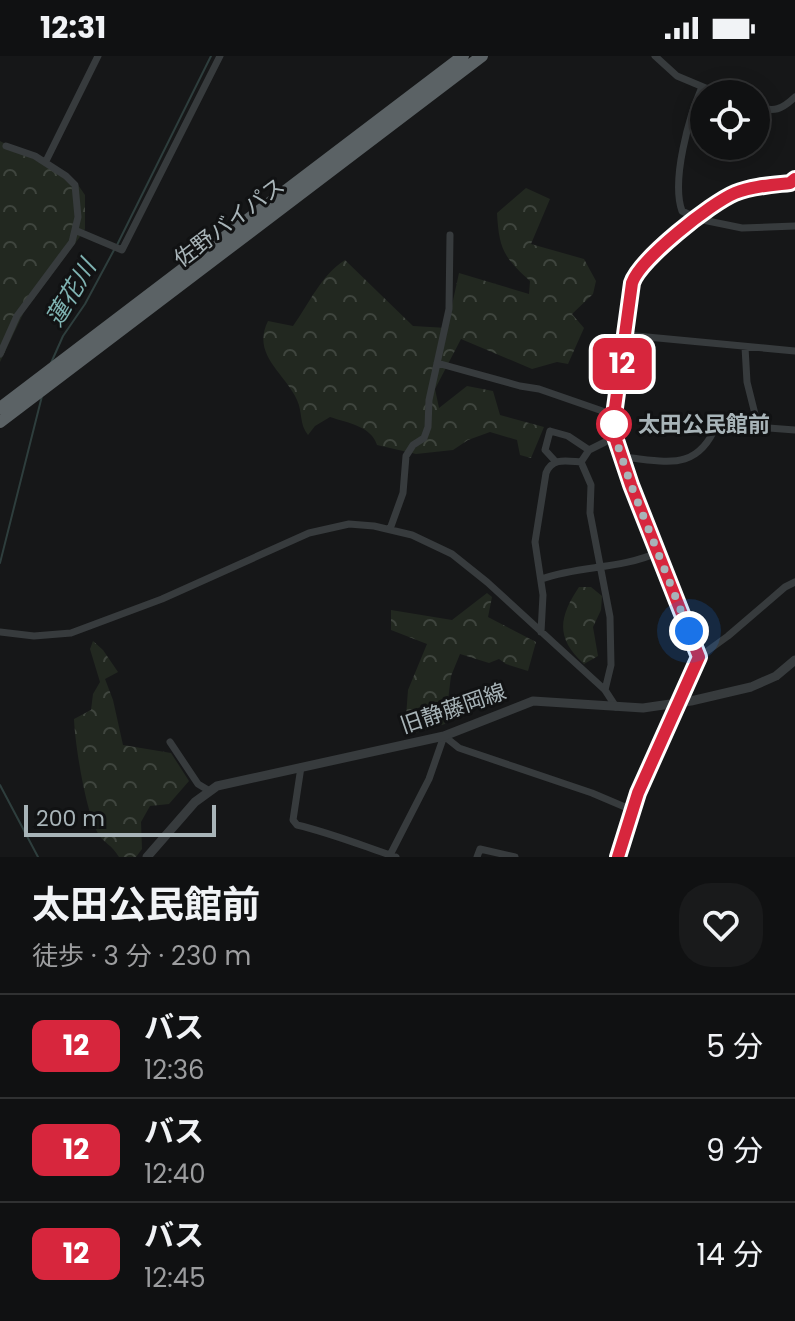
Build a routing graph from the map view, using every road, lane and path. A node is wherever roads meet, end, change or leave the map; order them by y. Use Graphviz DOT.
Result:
graph roads {
  1 [pos="98,56"];
  2 [pos="220,56"];
  3 [pos="463,56"];
  4 [pos="482,56"];
  5 [pos="655,56"];
  6 [pos="690,82"];
  7 [pos="795,97"];
  8 [pos="770,111"];
  9 [pos="690,122"];
  10 [pos="6,146"];
  11 [pos="46,161"];
  12 [pos="793,183"];
  13 [pos="698,219"];
  14 [pos="795,226"];
  15 [pos="77,231"];
  16 [pos="450,235"];
  17 [pos="626,335"];
  18 [pos="745,347"];
  19 [pos="795,351"];
  20 [pos="0,354"];
  21 [pos="437,363"];
  22 [pos="0,408"];
  23 [pos="614,415"];
  24 [pos="0,422"];
  25 [pos="758,426"];
  26 [pos="795,430"];
  27 [pos="615,437"];
  28 [pos="589,450"];
  29 [pos="622,457"];
  30 [pos="556,462"];
  31 [pos="581,462"];
  32 [pos="390,529"];
  33 [pos="659,552"];
  34 [pos="602,569"];
  35 [pos="542,579"];
  36 [pos="795,582"];
  37 [pos="0,632"];
  38 [pos="541,632"];
  39 [pos="699,657"];
  40 [pos="795,660"];
  41 [pos="605,690"];
  42 [pos="678,704"];
  43 [pos="616,707"];
  44 [pos="444,736"];
  45 [pos="170,742"];
  46 [pos="301,767"];
  47 [pos="208,790"];
  48 [pos="632,810"];
  49 [pos="392,856"];
  50 [pos="147,857"];
  51 [pos="477,857"];
  52 [pos="515,857"];
  53 [pos="618,857"];
  1 -- 11 [label="street"];
  2 -- 15 [label="street"];
  3 -- 22 [label="highway, 佐野バイパス"];
  4 -- 24 [label="highway, 佐野バイパス"];
  5 -- 6 [label="street"];
  7 -- 8 [label="street"];
  9 -- 13 [label="street"];
  10 -- 11 [label="street"];
  11 -- 15 [label="street"];
  12 -- 13 [label="street"];
  13 -- 14 [label="street"];
  13 -- 17 [label="street"];
  15 -- 20 [label="street"];
  16 -- 21 [label="street"];
  17 -- 18 [label="street"];
  17 -- 23 [label="street"];
  18 -- 19 [label="street"];
  18 -- 25 [label="street"];
  21 -- 23 [label="street"];
  21 -- 32 [label="street"];
  23 -- 27 [label="street"];
  25 -- 26 [label="street"];
  25 -- 29 [label="street"];
  27 -- 28 [label="street"];
  27 -- 29 [label="street"];
  28 -- 30 [label="street"];
  28 -- 31 [label="street"];
  29 -- 33 [label="street"];
  30 -- 31 [label="street"];
  30 -- 35 [label="street"];
  31 -- 34 [label="street"];
  32 -- 37 [label="street"];
  32 -- 38 [label="street"];
  33 -- 34 [label="street"];
  33 -- 39 [label="street"];
  34 -- 35 [label="street"];
  34 -- 41 [label="street"];
  35 -- 38 [label="street"];
  36 -- 39 [label="street"];
  38 -- 41 [label="street"];
  39 -- 42 [label="street"];
  40 -- 42 [label="street, 旧静藤岡線"];
  41 -- 43 [label="street"];
  42 -- 43 [label="street, 旧静藤岡線"];
  42 -- 48 [label="street"];
  43 -- 44 [label="street, 旧静藤岡線"];
  44 -- 46 [label="street, 旧静藤岡線"];
  44 -- 48 [label="street"];
  44 -- 49 [label="street"];
  45 -- 47 [label="street"];
  46 -- 47 [label="street, 旧静藤岡線"];
  46 -- 49 [label="street"];
  47 -- 50 [label="street"];
  48 -- 53 [label="street"];
  51 -- 52 [label="street"];
}
